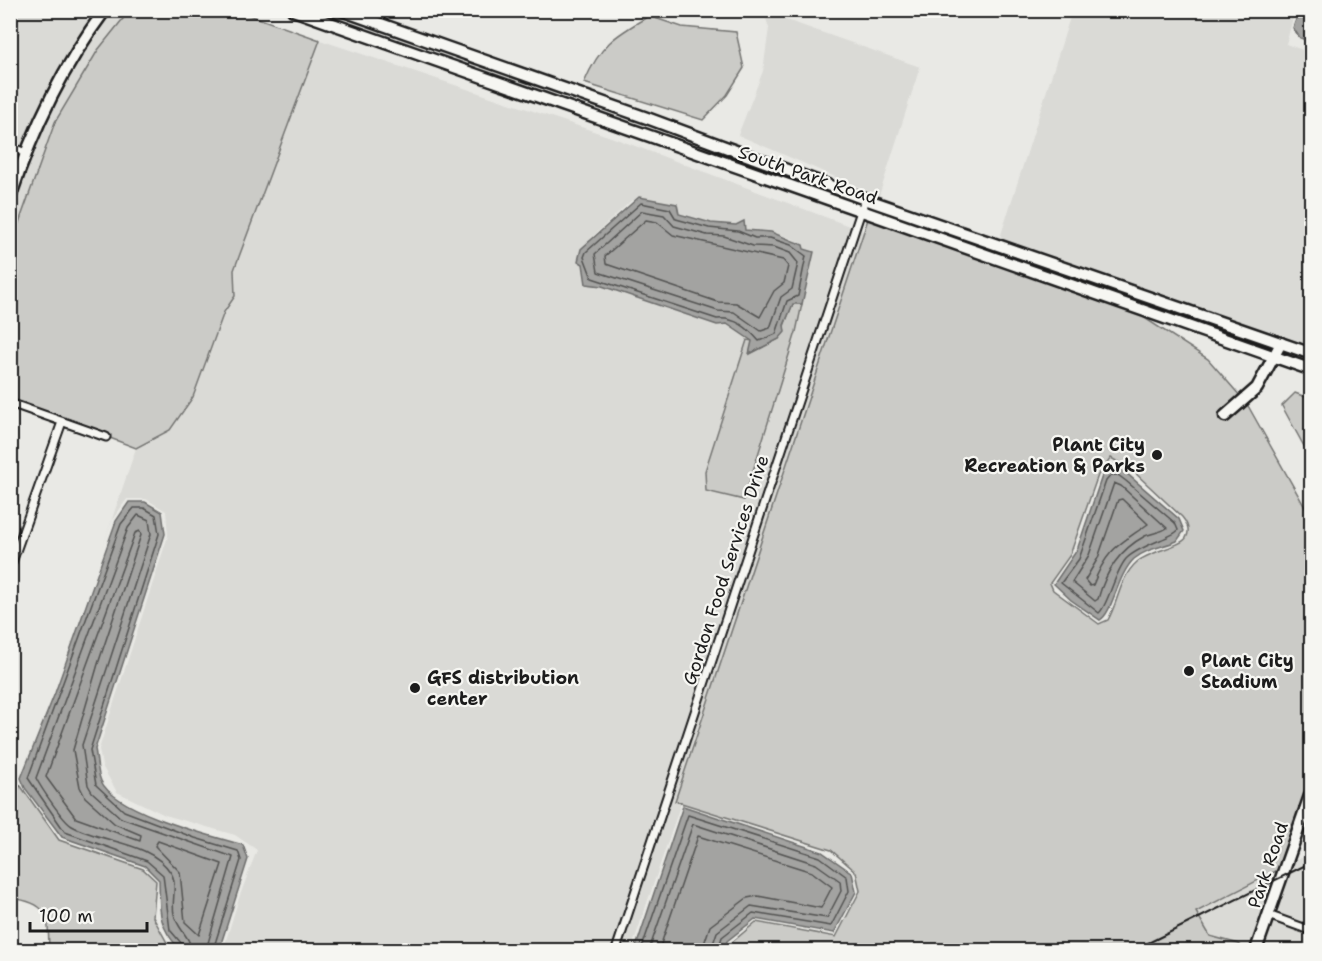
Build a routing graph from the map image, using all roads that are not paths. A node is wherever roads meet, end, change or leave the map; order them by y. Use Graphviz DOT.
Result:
graph roads {
  1 [pos="103,10"];
  2 [pos="110,10"];
  3 [pos="293,10"];
  4 [pos="342,10"];
  5 [pos="94,26"];
  6 [pos="10,147"];
  7 [pos="26,153"];
  8 [pos="808,193"];
  9 [pos="10,198"];
  10 [pos="865,199"];
  11 [pos="860,212"];
  12 [pos="990,242"];
  13 [pos="981,254"];
  14 [pos="1154,300"];
  15 [pos="1278,349"];
  16 [pos="1311,354"];
  17 [pos="1311,370"];
  18 [pos="10,404"];
  19 [pos="1226,416"];
  20 [pos="62,422"];
  21 [pos="106,437"];
  22 [pos="10,568"];
  23 [pos="1311,790"];
  24 [pos="1268,915"];
  25 [pos="1311,931"];
  26 [pos="616,951"];
  27 [pos="1256,951"];
  1 -- 5 [label="main road"];
  2 -- 5 [label="main road"];
  3 -- 8 [label="main road, South Park Road"];
  4 -- 10 [label="main road, South Park Road"];
  5 -- 7 [label="main road"];
  6 -- 7 [label="street"];
  7 -- 9 [label="main road"];
  8 -- 10 [label="main road"];
  8 -- 11 [label="main road, South Park Road"];
  10 -- 11 [label="street, Gordon Food Services Drive"];
  10 -- 12 [label="main road, South Park Road"];
  11 -- 12 [label="main road"];
  11 -- 13 [label="main road, South Park Road"];
  11 -- 26 [label="street, Gordon Food Services Drive"];
  12 -- 14 [label="main road, South Park Road"];
  13 -- 14 [label="main road"];
  13 -- 15 [label="main road, South Park Road"];
  14 -- 15 [label="main road, South Park Road"];
  15 -- 16 [label="main road, South Park Road"];
  15 -- 17 [label="main road, South Park Road"];
  15 -- 19 [label="main road"];
  18 -- 20 [label="street"];
  20 -- 21 [label="street"];
  20 -- 22 [label="street"];
  23 -- 24 [label="main road, Park Road"];
  24 -- 25 [label="street"];
  24 -- 27 [label="main road, Park Road"];
}
